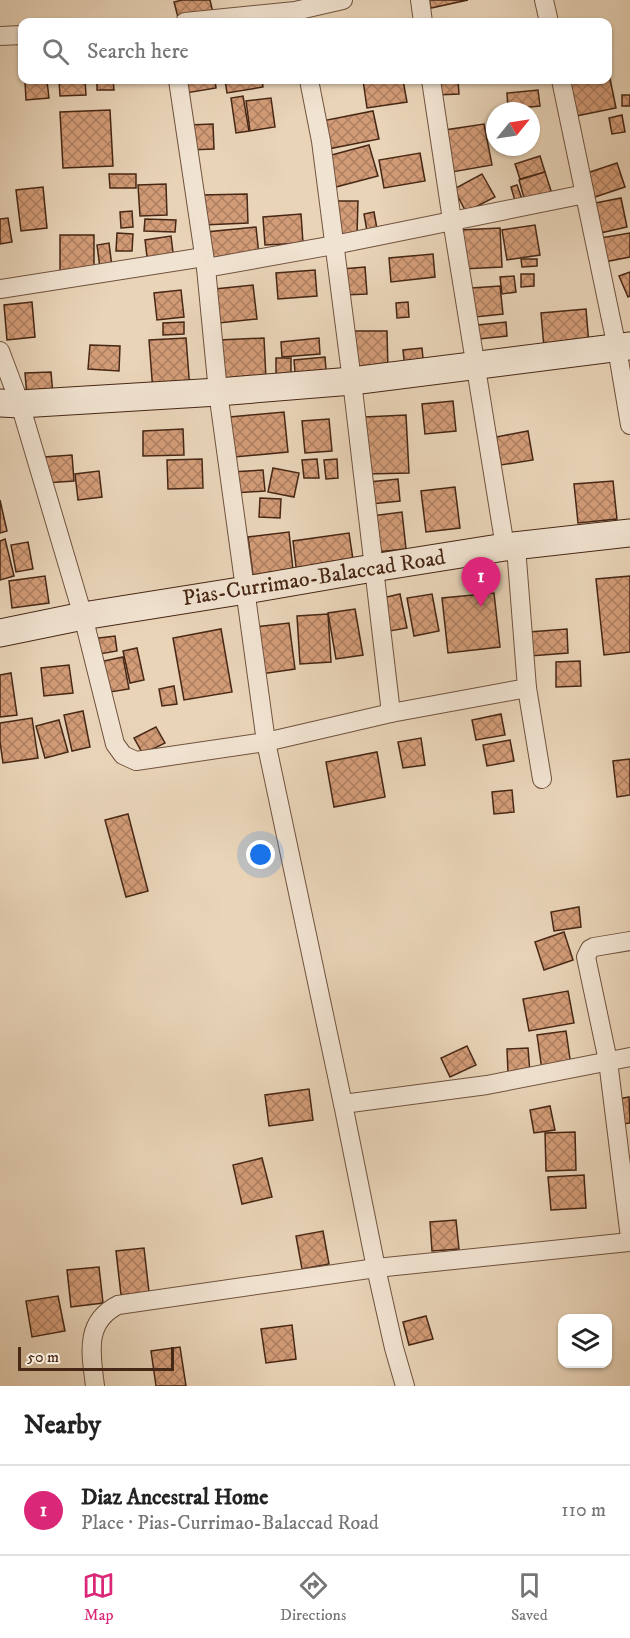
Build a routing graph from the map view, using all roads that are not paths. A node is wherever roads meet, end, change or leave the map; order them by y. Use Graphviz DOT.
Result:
graph roads {
  1 [pos="343,0"];
  2 [pos="420,0"];
  3 [pos="544,0"];
  4 [pos="296,17"];
  5 [pos="274,18"];
  6 [pos="422,18"];
  7 [pos="548,18"];
  8 [pos="18,35"];
  9 [pos="0,36"];
  10 [pos="179,84"];
  11 [pos="310,84"];
  12 [pos="432,84"];
  13 [pos="562,84"];
  14 [pos="585,194"];
  15 [pos="452,220"];
  16 [pos="334,245"];
  17 [pos="205,262"];
  18 [pos="0,289"];
  19 [pos="623,347"];
  20 [pos="0,351"];
  21 [pos="476,366"];
  22 [pos="352,381"];
  23 [pos="218,392"];
  24 [pos="10,403"];
  25 [pos="630,424"];
  26 [pos="630,533"];
  27 [pos="510,547"];
  28 [pos="373,568"];
  29 [pos="246,590"];
  30 [pos="83,616"];
  31 [pos="0,633"];
  32 [pos="527,688"];
  33 [pos="391,713"];
  34 [pos="266,742"];
  35 [pos="542,779"];
  36 [pos="630,941"];
  37 [pos="630,1057"];
  38 [pos="608,1060"];
  39 [pos="343,1104"];
  40 [pos="630,1240"];
  41 [pos="376,1268"];
  42 [pos="95,1386"];
  43 [pos="405,1386"];
  1 -- 4 [label="street"];
  2 -- 6 [label="street"];
  3 -- 7 [label="street"];
  4 -- 5 [label="street"];
  8 -- 9 [label="street"];
  10 -- 17 [label="street"];
  11 -- 16 [label="street"];
  12 -- 15 [label="street"];
  13 -- 14 [label="street"];
  14 -- 15 [label="street"];
  14 -- 19 [label="street"];
  15 -- 16 [label="street"];
  15 -- 21 [label="street"];
  16 -- 17 [label="street"];
  16 -- 22 [label="street"];
  17 -- 18 [label="street"];
  17 -- 23 [label="street"];
  19 -- 21 [label="main road"];
  19 -- 25 [label="street"];
  20 -- 24 [label="street"];
  21 -- 22 [label="main road"];
  21 -- 27 [label="street"];
  22 -- 23 [label="main road"];
  22 -- 28 [label="street"];
  23 -- 24 [label="main road"];
  23 -- 29 [label="street"];
  24 -- 30 [label="street"];
  26 -- 27 [label="main road, Pias-Currimao-Balaccad Road"];
  27 -- 28 [label="main road, Pias-Currimao-Balaccad Road"];
  27 -- 32 [label="street"];
  28 -- 29 [label="main road, Pias-Currimao-Balaccad Road"];
  28 -- 33 [label="street"];
  29 -- 30 [label="main road, Pias-Currimao-Balaccad Road"];
  29 -- 34 [label="street"];
  30 -- 31 [label="main road, Pias-Currimao-Balaccad Road"];
  30 -- 34 [label="street"];
  32 -- 33 [label="street"];
  32 -- 35 [label="street"];
  33 -- 34 [label="street"];
  34 -- 39 [label="street"];
  36 -- 38 [label="street"];
  37 -- 38 [label="street"];
  38 -- 39 [label="street"];
  38 -- 40 [label="street"];
  39 -- 41 [label="street"];
  40 -- 41 [label="street"];
  41 -- 42 [label="street"];
  41 -- 43 [label="street"];
}
